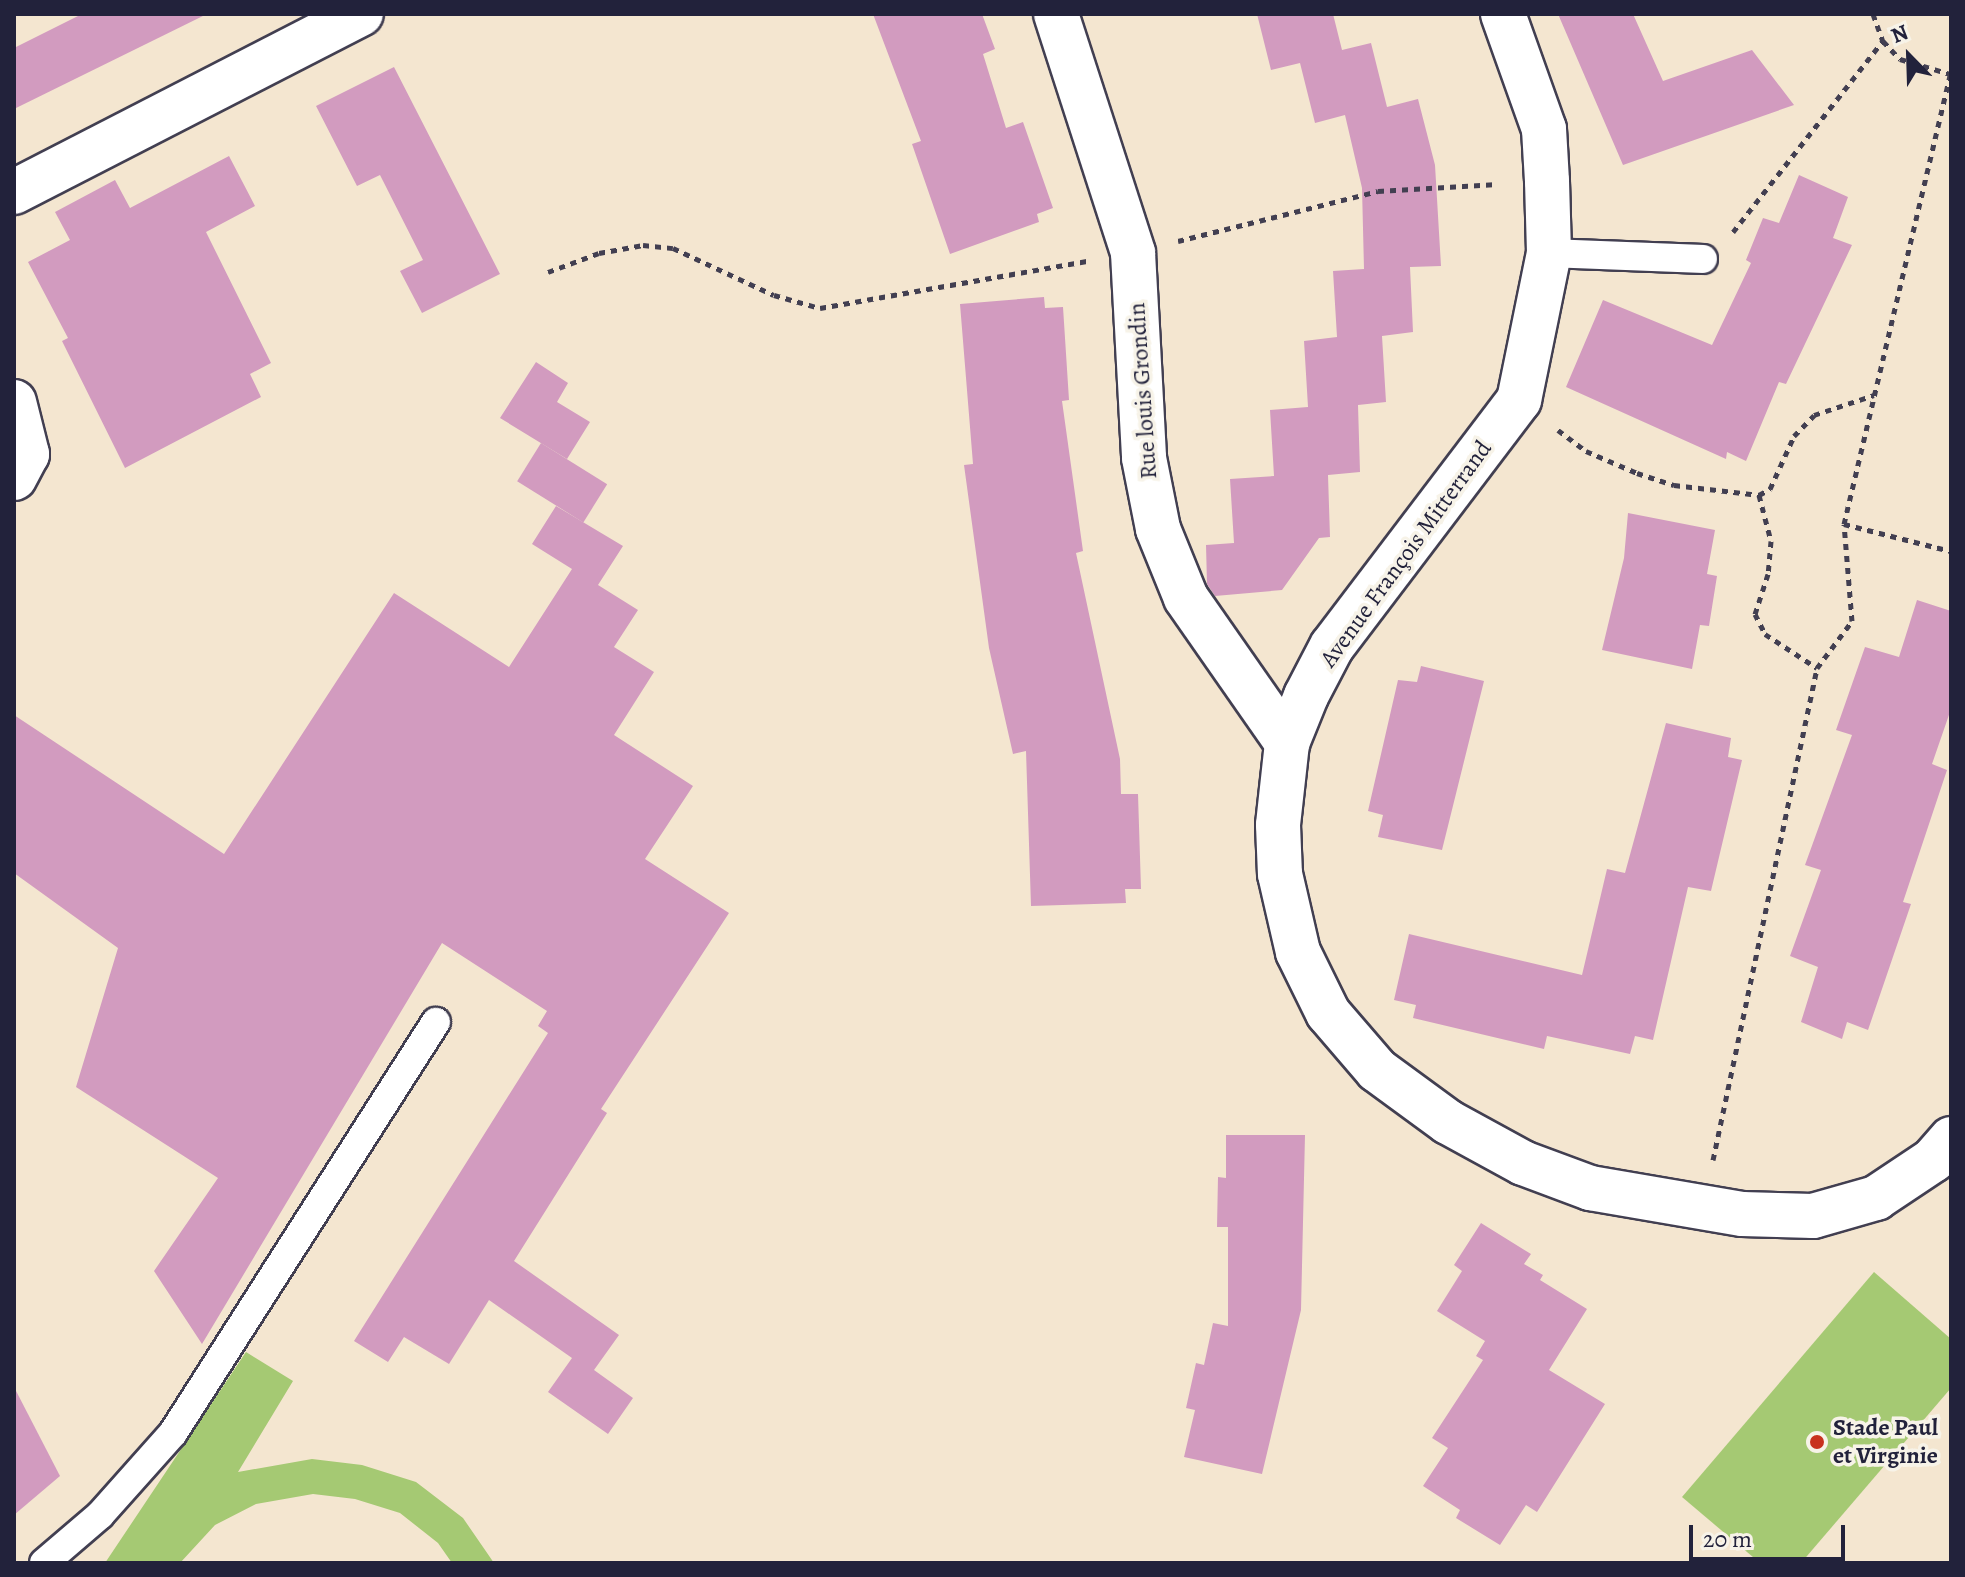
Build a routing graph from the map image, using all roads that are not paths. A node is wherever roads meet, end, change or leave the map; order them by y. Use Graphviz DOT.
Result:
graph roads {
  1 [pos="361,14"];
  2 [pos="1056,14"];
  3 [pos="1503,14"];
  4 [pos="14,192"];
  5 [pos="1549,253"];
  6 [pos="1703,259"];
  7 [pos="14,402"];
  8 [pos="14,478"];
  9 [pos="1287,743"];
  10 [pos="436,1022"];
  11 [pos="1951,1139"];
  12 [pos="44,1563"];
  1 -- 4 [label="street"];
  2 -- 9 [label="street, Rue louis Grondin"];
  3 -- 5 [label="street, Avenue François Mitterrand"];
  5 -- 6 [label="lane"];
  5 -- 9 [label="street, Avenue François Mitterrand"];
  7 -- 8 [label="street"];
  9 -- 11 [label="street, Avenue François Mitterrand"];
  10 -- 12 [label="lane"];
}
